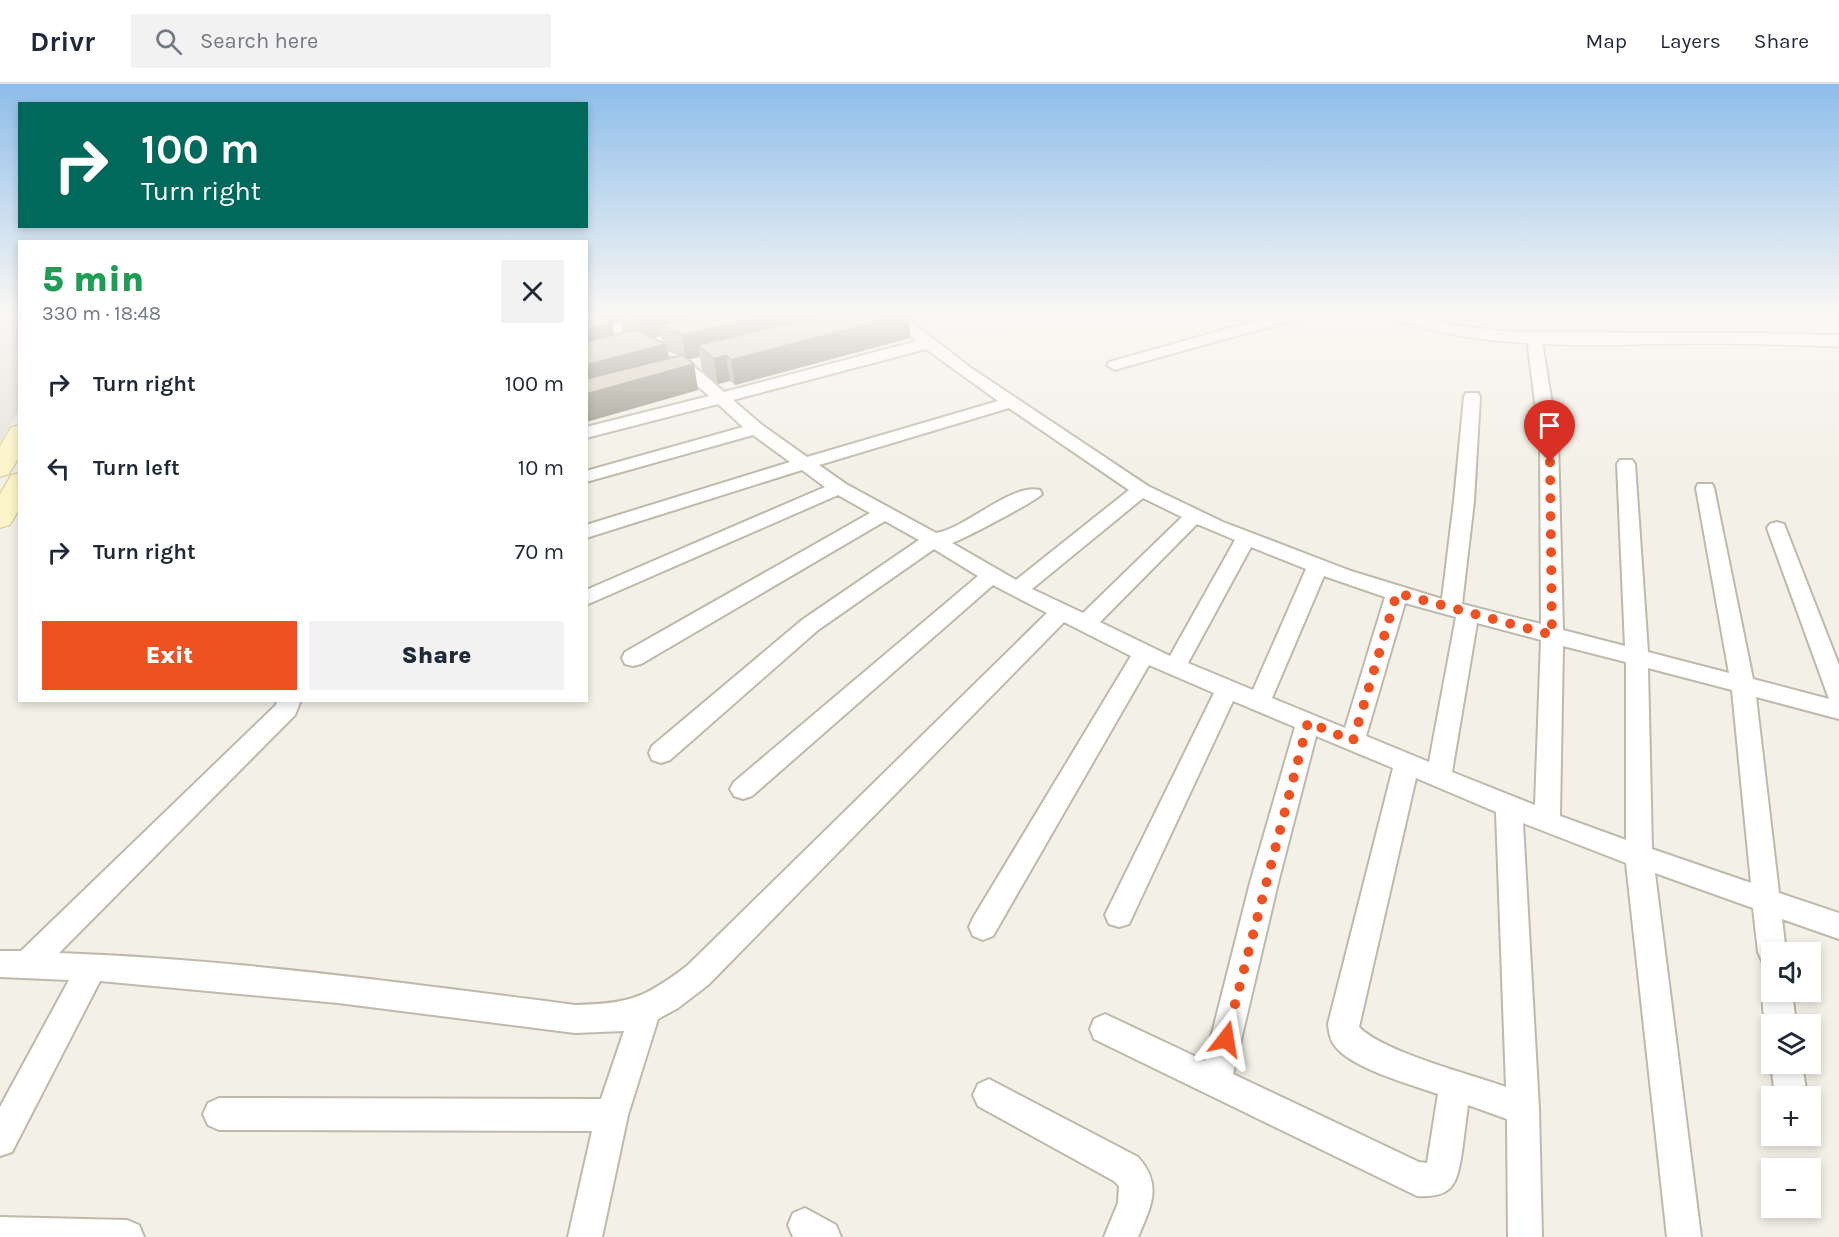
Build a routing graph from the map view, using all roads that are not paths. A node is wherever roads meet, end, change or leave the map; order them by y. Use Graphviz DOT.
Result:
graph roads {
  1 [pos="680,367"];
  2 [pos="837,367"];
  3 [pos="962,367"];
  4 [pos="1539,367"];
  5 [pos="721,397"];
  6 [pos="1472,397"];
  7 [pos="1012,402"];
  8 [pos="756,429"];
  9 [pos="588,433"];
  10 [pos="18,436"];
  11 [pos="802,464"];
  12 [pos="1626,464"];
  13 [pos="0,469"];
  14 [pos="588,476"];
  15 [pos="18,485"];
  16 [pos="839,488"];
  17 [pos="1705,488"];
  18 [pos="1141,490"];
  19 [pos="1034,494"];
  20 [pos="883,514"];
  21 [pos="1194,516"];
  22 [pos="0,519"];
  23 [pos="1777,528"];
  24 [pos="588,531"];
  25 [pos="1246,538"];
  26 [pos="933,540"];
  27 [pos="1318,566"];
  28 [pos="992,575"];
  29 [pos="1017,590"];
  30 [pos="1397,593"];
  31 [pos="588,597"];
  32 [pos="1459,611"];
  33 [pos="1073,618"];
  34 [pos="1552,635"];
  35 [pos="1144,653"];
  36 [pos="1636,657"];
  37 [pos="633,658"];
  38 [pos="1175,667"];
  39 [pos="1743,685"];
  40 [pos="1227,688"];
  41 [pos="1839,696"];
  42 [pos="289,702"];
  43 [pos="1259,702"];
  44 [pos="1839,710"];
  45 [pos="1308,722"];
  46 [pos="1353,741"];
  47 [pos="661,753"];
  48 [pos="1407,763"];
  49 [pos="1439,777"];
  50 [pos="743,789"];
  51 [pos="1509,806"];
  52 [pos="1547,821"];
  53 [pos="1639,856"];
  54 [pos="1765,900"];
  55 [pos="1119,915"];
  56 [pos="1839,926"];
  57 [pos="983,927"];
  58 [pos="1771,942"];
  59 [pos="0,964"];
  60 [pos="28,964"];
  61 [pos="92,967"];
  62 [pos="645,1012"];
  63 [pos="1105,1029"];
  64 [pos="1215,1083"];
  65 [pos="1455,1085"];
  66 [pos="989,1095"];
  67 [pos="1523,1109"];
  68 [pos="219,1114"];
  69 [pos="612,1115"];
  70 [pos="0,1140"];
  71 [pos="0,1234"];
  72 [pos="127,1237"];
  73 [pos="585,1237"];
  74 [pos="1122,1237"];
  75 [pos="1525,1237"];
  76 [pos="1684,1237"];
  1 -- 5 [label="street"];
  2 -- 5 [label="street"];
  3 -- 7 [label="street"];
  4 -- 34 [label="street"];
  5 -- 8 [label="street"];
  5 -- 9 [label="street"];
  6 -- 32 [label="street"];
  7 -- 11 [label="street"];
  7 -- 18 [label="street"];
  8 -- 11 [label="street"];
  8 -- 14 [label="street"];
  10 -- 13 [label="main road"];
  11 -- 16 [label="street"];
  11 -- 24 [label="street"];
  12 -- 36 [label="street"];
  15 -- 22 [label="main road"];
  16 -- 20 [label="street"];
  16 -- 31 [label="street"];
  17 -- 39 [label="street"];
  18 -- 21 [label="street"];
  18 -- 29 [label="street"];
  19 -- 26 [label="street"];
  20 -- 26 [label="street"];
  20 -- 37 [label="street"];
  21 -- 25 [label="street"];
  21 -- 33 [label="street"];
  23 -- 41 [label="street"];
  25 -- 27 [label="street"];
  25 -- 38 [label="street"];
  26 -- 28 [label="street"];
  26 -- 47 [label="street"];
  27 -- 30 [label="street"];
  27 -- 43 [label="street"];
  28 -- 29 [label="street"];
  28 -- 50 [label="street"];
  29 -- 33 [label="street"];
  30 -- 32 [label="street"];
  30 -- 46 [label="street"];
  32 -- 34 [label="street"];
  32 -- 49 [label="street"];
  33 -- 35 [label="street"];
  33 -- 62 [label="street"];
  34 -- 36 [label="street"];
  34 -- 52 [label="street"];
  35 -- 38 [label="street"];
  35 -- 57 [label="street"];
  36 -- 39 [label="street"];
  36 -- 53 [label="street"];
  38 -- 40 [label="street"];
  39 -- 44 [label="street"];
  39 -- 54 [label="street"];
  40 -- 43 [label="street"];
  40 -- 55 [label="street"];
  42 -- 60 [label="street"];
  43 -- 45 [label="street"];
  45 -- 46 [label="street"];
  45 -- 64 [label="street"];
  46 -- 48 [label="street"];
  48 -- 49 [label="street"];
  48 -- 65 [label="street"];
  49 -- 51 [label="street"];
  51 -- 52 [label="street"];
  51 -- 67 [label="street"];
  52 -- 53 [label="street"];
  53 -- 54 [label="street"];
  53 -- 76 [label="street"];
  54 -- 56 [label="street"];
  54 -- 58 [label="street"];
  59 -- 60 [label="street"];
  60 -- 61 [label="street"];
  61 -- 62 [label="street"];
  61 -- 70 [label="street"];
  62 -- 69 [label="street"];
  63 -- 64 [label="street"];
  64 -- 65 [label="street"];
  65 -- 67 [label="street"];
  66 -- 74 [label="street"];
  67 -- 75 [label="street"];
  68 -- 69 [label="street"];
  69 -- 73 [label="street"];
  71 -- 72 [label="street"];
}
